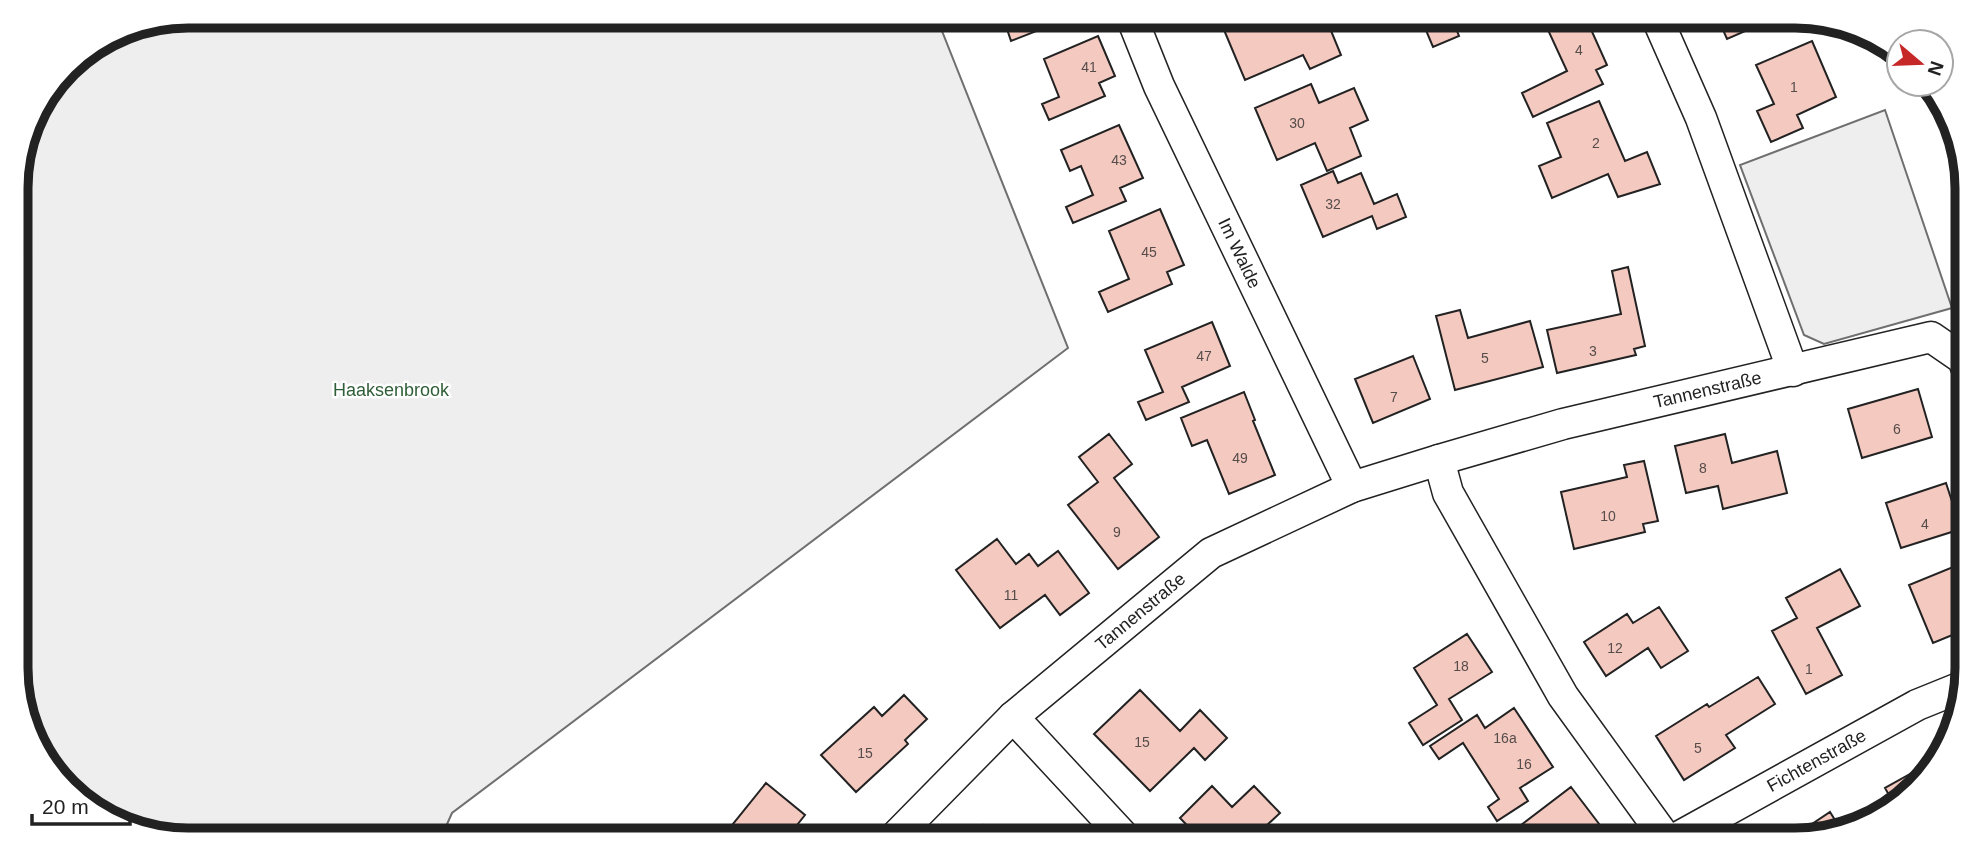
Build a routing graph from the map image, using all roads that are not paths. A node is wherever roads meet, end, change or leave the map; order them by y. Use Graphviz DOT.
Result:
graph roads {
  1 [pos="1136,28"];
  2 [pos="1661,28"];
  3 [pos="1955,354"];
  4 [pos="1793,371"];
  5 [pos="1438,460"];
  6 [pos="1352,487"];
  7 [pos="1954,690"];
  8 [pos="1013,717"];
  9 [pos="903,828"];
  10 [pos="1116,828"];
  11 [pos="1658,828"];
  12 [pos="1695,828"];
  1 -- 6 [label="street, Im Walde"];
  2 -- 4 [label="street"];
  3 -- 4 [label="street, Tannenstraße"];
  4 -- 5 [label="street, Tannenstraße"];
  5 -- 6 [label="street, Tannenstraße"];
  5 -- 11 [label="street"];
  6 -- 8 [label="street, Tannenstraße"];
  7 -- 12 [label="street, Fichtenstraße"];
  8 -- 9 [label="street, Tannenstraße"];
  8 -- 10 [label="street"];
}
